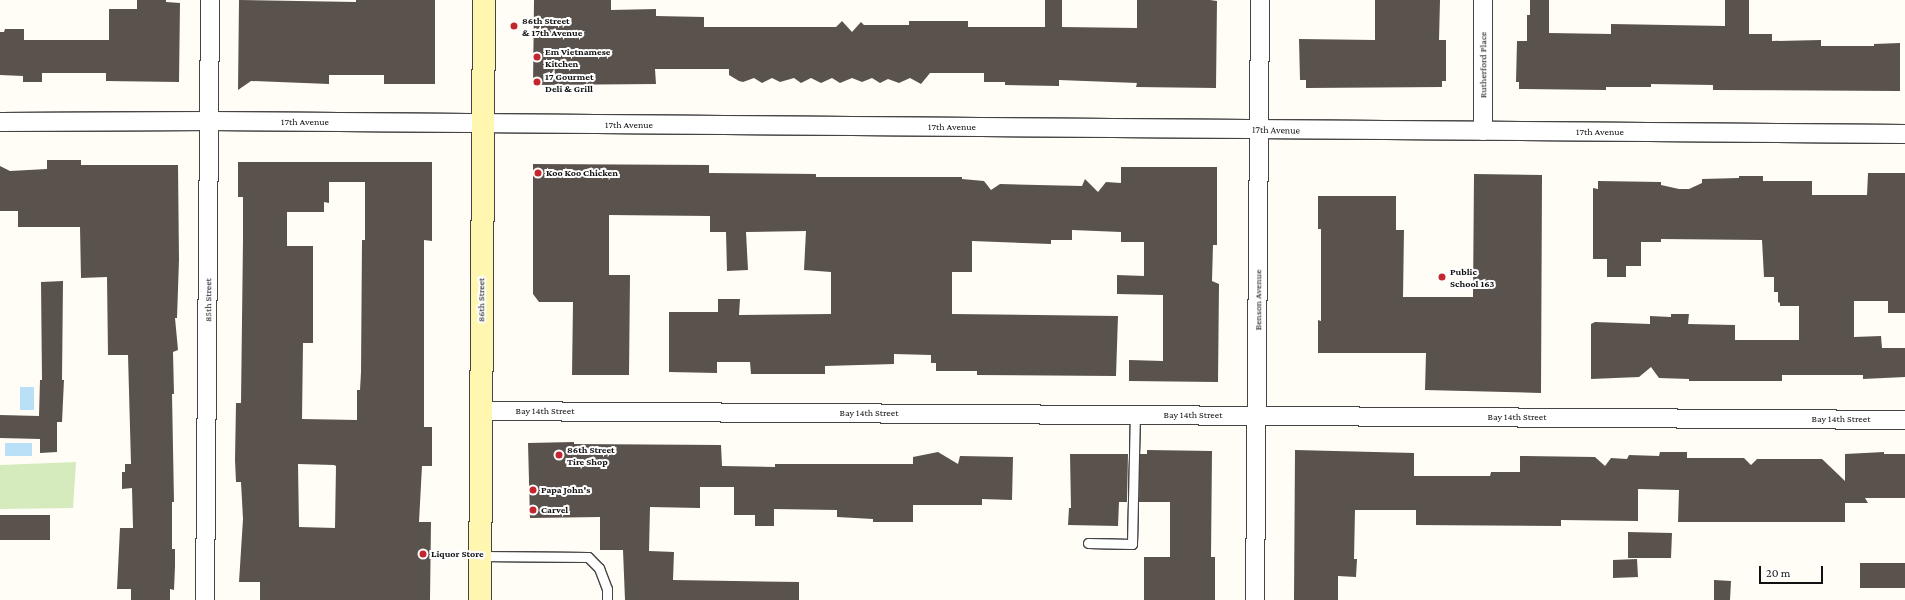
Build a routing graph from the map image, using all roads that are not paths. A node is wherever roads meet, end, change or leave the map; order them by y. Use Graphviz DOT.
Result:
graph roads {
  1 [pos="210,0"];
  2 [pos="484,0"];
  3 [pos="1260,0"];
  4 [pos="1483,0"];
  5 [pos="209,121"];
  6 [pos="0,122"];
  7 [pos="483,123"];
  8 [pos="1259,129"];
  9 [pos="1483,131"];
  10 [pos="1905,134"];
  11 [pos="481,411"];
  12 [pos="1135,415"];
  13 [pos="1257,416"];
  14 [pos="1905,420"];
  15 [pos="1088,543"];
  16 [pos="480,556"];
  17 [pos="205,600"];
  18 [pos="480,600"];
  19 [pos="607,600"];
  20 [pos="1255,600"];
  1 -- 5 [label="street, 85th Street"];
  2 -- 7 [label="main road, 86th Street"];
  3 -- 8 [label="street, Benson Avenue"];
  4 -- 9 [label="street, Rutherford Place"];
  5 -- 6 [label="street, 17th Avenue"];
  5 -- 7 [label="street, 17th Avenue"];
  5 -- 17 [label="street, 85th Street"];
  7 -- 8 [label="street, 17th Avenue"];
  7 -- 11 [label="main road, 86th Street"];
  8 -- 9 [label="street, 17th Avenue"];
  8 -- 13 [label="street, Benson Avenue"];
  9 -- 10 [label="street, 17th Avenue"];
  11 -- 12 [label="street, Bay 14th Street"];
  11 -- 16 [label="main road, 86th Street"];
  12 -- 13 [label="street, Bay 14th Street"];
  12 -- 15 [label="lane"];
  13 -- 14 [label="street, Bay 14th Street"];
  13 -- 20 [label="street, Benson Avenue"];
  16 -- 18 [label="main road, 86th Street"];
  16 -- 19 [label="lane"];
}
